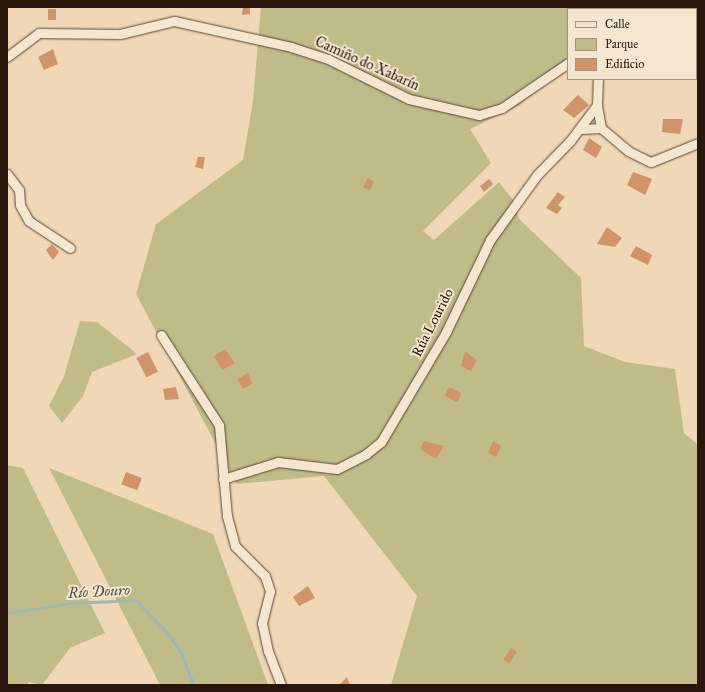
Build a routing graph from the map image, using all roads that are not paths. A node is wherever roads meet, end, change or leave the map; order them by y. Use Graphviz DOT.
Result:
graph roads {
  1 [pos="7,57"];
  2 [pos="567,64"];
  3 [pos="598,80"];
  4 [pos="597,105"];
  5 [pos="601,128"];
  6 [pos="580,129"];
  7 [pos="698,143"];
  8 [pos="7,174"];
  9 [pos="70,248"];
  10 [pos="161,335"];
  11 [pos="222,479"];
  12 [pos="281,685"];
  1 -- 2 [label="street, Camiño do Xabarín"];
  3 -- 4 [label="street"];
  4 -- 5 [label="street"];
  4 -- 6 [label="street, Rúa Lourido"];
  5 -- 6 [label="street"];
  5 -- 7 [label="street"];
  6 -- 11 [label="street, Rúa Lourido"];
  8 -- 9 [label="street"];
  10 -- 11 [label="street"];
  11 -- 12 [label="street"];
}
